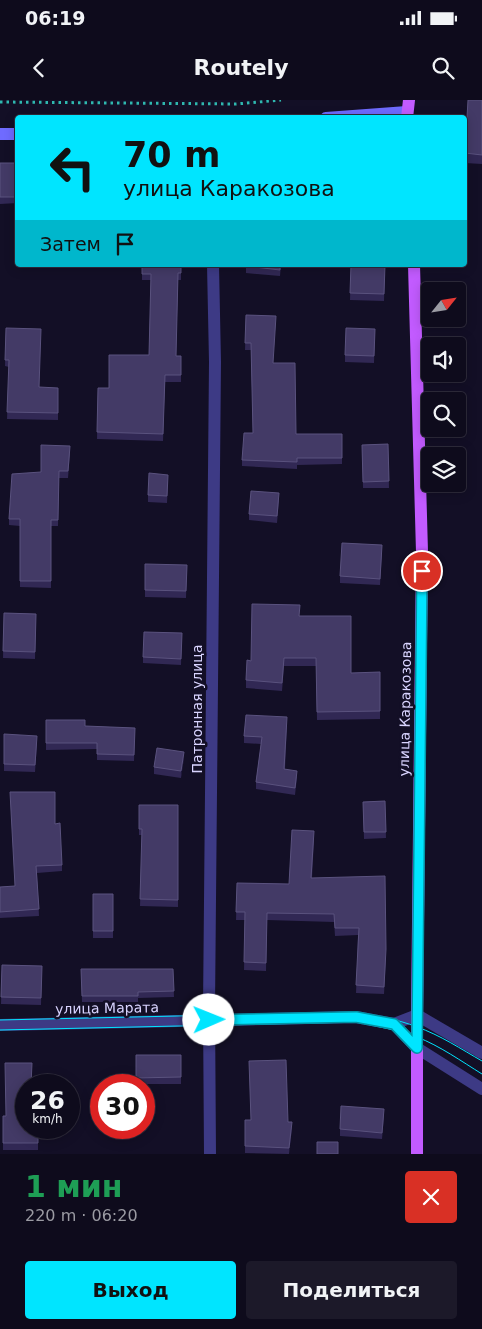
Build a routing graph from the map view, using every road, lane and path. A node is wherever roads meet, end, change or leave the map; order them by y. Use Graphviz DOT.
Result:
graph roads {
  1 [pos="281,100"];
  2 [pos="0,102"];
  3 [pos="408,110"];
  4 [pos="357,115"];
  5 [pos="0,134"];
  6 [pos="15,134"];
  7 [pos="213,267"];
  8 [pos="414,267"];
  9 [pos="417,1015"];
  10 [pos="209,1020"];
  11 [pos="394,1024"];
  12 [pos="0,1026"];
  13 [pos="417,1048"];
  14 [pos="482,1053"];
  15 [pos="482,1089"];
  16 [pos="210,1154"];
  17 [pos="417,1154"];
  1 -- 2 [label="path"];
  3 -- 4 [label="street"];
  5 -- 6 [label="street"];
  7 -- 10 [label="street, Патронная улица"];
  8 -- 9 [label="main road, улица Каракозова"];
  9 -- 11 [label="street"];
  9 -- 13 [label="main road, улица Каракозова"];
  9 -- 14 [label="street"];
  10 -- 11 [label="street, улица Марата"];
  10 -- 12 [label="street, улица Марата"];
  10 -- 16 [label="street, Патронная улица"];
  11 -- 13 [label="street"];
  13 -- 15 [label="street"];
  13 -- 17 [label="main road, улица Каракозова"];
}
